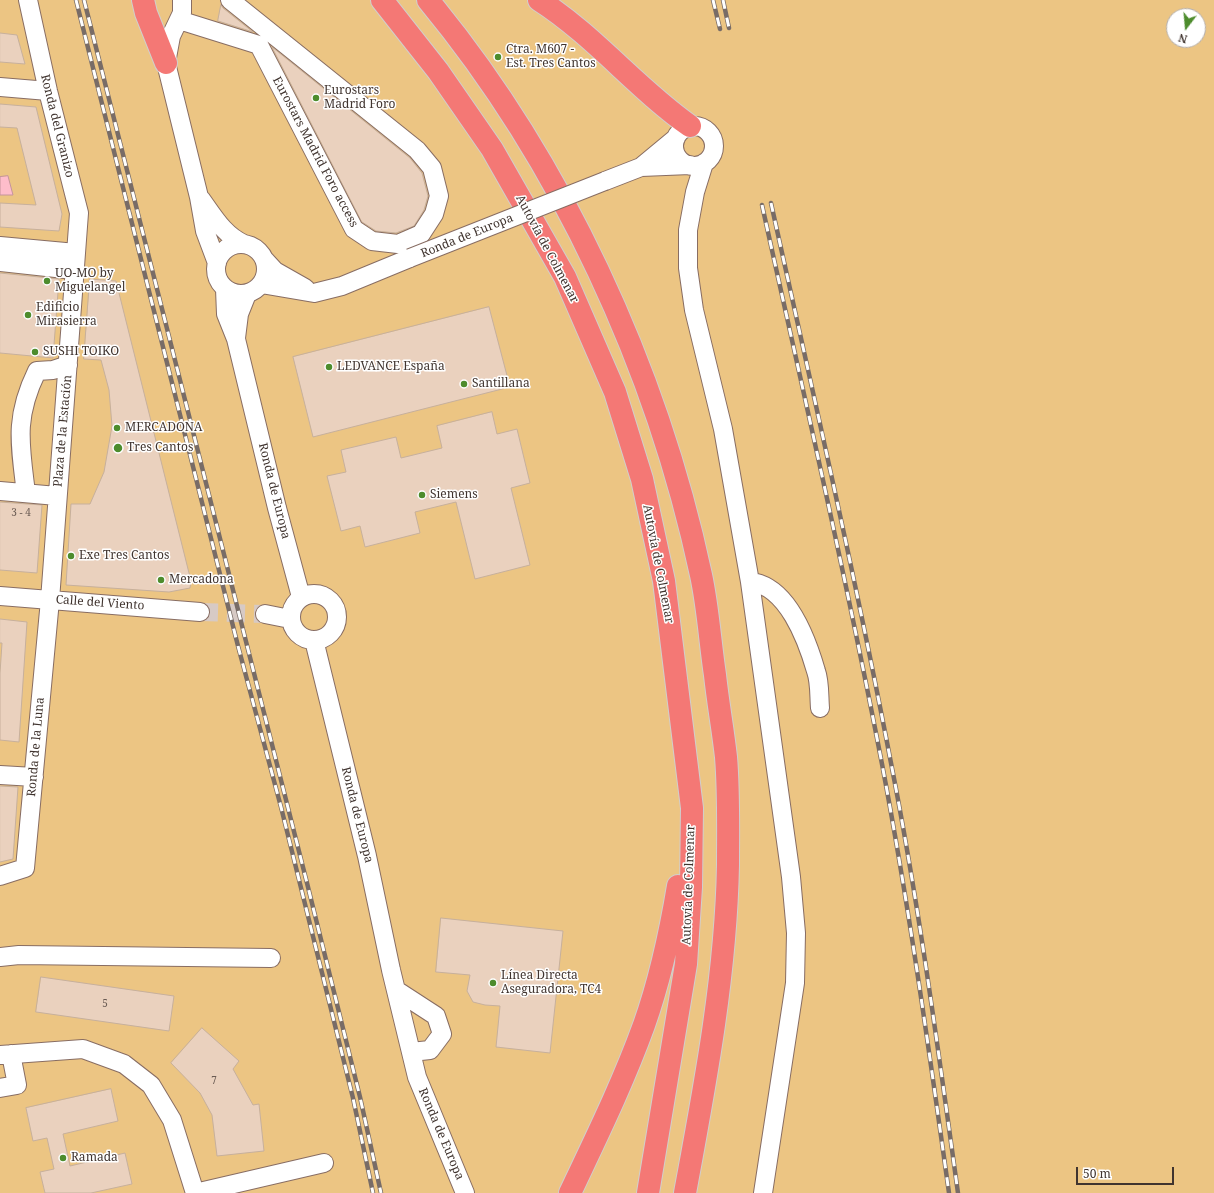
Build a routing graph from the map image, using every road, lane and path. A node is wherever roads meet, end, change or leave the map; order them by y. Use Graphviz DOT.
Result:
graph roads {
  1 [pos="28,0"];
  2 [pos="143,0"];
  3 [pos="153,0"];
  4 [pos="182,0"];
  5 [pos="230,0"];
  6 [pos="382,0"];
  7 [pos="428,0"];
  8 [pos="539,0"];
  9 [pos="179,20"];
  10 [pos="155,34"];
  11 [pos="166,62"];
  12 [pos="0,87"];
  13 [pos="48,91"];
  14 [pos="683,132"];
  15 [pos="697,164"];
  16 [pos="641,167"];
  17 [pos="199,197"];
  18 [pos="244,244"];
  19 [pos="0,246"];
  20 [pos="264,259"];
  21 [pos="75,261"];
  22 [pos="0,262"];
  23 [pos="217,263"];
  24 [pos="225,288"];
  25 [pos="254,289"];
  26 [pos="314,294"];
  27 [pos="236,339"];
  28 [pos="68,365"];
  29 [pos="0,491"];
  30 [pos="26,493"];
  31 [pos="57,496"];
  32 [pos="750,582"];
  33 [pos="0,596"];
  34 [pos="301,597"];
  35 [pos="50,600"];
  36 [pos="200,612"];
  37 [pos="265,614"];
  38 [pos="290,619"];
  39 [pos="314,640"];
  40 [pos="820,708"];
  41 [pos="686,749"];
  42 [pos="0,775"];
  43 [pos="34,777"];
  44 [pos="0,876"];
  45 [pos="0,957"];
  46 [pos="270,958"];
  47 [pos="396,990"];
  48 [pos="423,1006"];
  49 [pos="402,1015"];
  50 [pos="411,1052"];
  51 [pos="6,1055"];
  52 [pos="0,1088"];
  53 [pos="324,1163"];
  54 [pos="195,1193"];
  55 [pos="465,1193"];
  56 [pos="570,1193"];
  57 [pos="648,1193"];
  58 [pos="685,1193"];
  59 [pos="763,1193"];
  1 -- 13 [label="street, Ronda del Granizo"];
  2 -- 10 [label="highway"];
  3 -- 10 [label="street"];
  4 -- 9 [label="street"];
  5 -- 9 [label="street, Eurostars Madrid Foro access"];
  6 -- 41 [label="highway, Autovía de Colmenar"];
  7 -- 58 [label="highway"];
  8 -- 14 [label="highway"];
  9 -- 11 [label="street"];
  10 -- 11 [label="highway"];
  11 -- 17 [label="street"];
  12 -- 13 [label="street"];
  13 -- 21 [label="street, Ronda del Granizo"];
  14 -- 15 [label="street"];
  14 -- 15 [label="street"];
  14 -- 16 [label="street, Ronda de Europa"];
  15 -- 16 [label="street, Ronda de Europa"];
  15 -- 32 [label="street"];
  16 -- 26 [label="street, Ronda de Europa, bridge"];
  17 -- 18 [label="street"];
  17 -- 23 [label="street"];
  18 -- 20 [label="street"];
  18 -- 23 [label="street"];
  19 -- 21 [label="street"];
  20 -- 25 [label="street"];
  20 -- 26 [label="street"];
  21 -- 22 [label="street"];
  21 -- 28 [label="street, Plaza de la Estación"];
  23 -- 24 [label="street"];
  24 -- 25 [label="street"];
  24 -- 27 [label="street, Ronda de Europa"];
  25 -- 26 [label="street, Ronda de Europa"];
  25 -- 27 [label="street, Ronda de Europa"];
  27 -- 34 [label="street, Ronda de Europa"];
  28 -- 30 [label="street, Plaza de la Estación"];
  28 -- 31 [label="street, Plaza de la Estación"];
  29 -- 30 [label="street, Plaza de la Estación"];
  30 -- 31 [label="street, Plaza de la Estación"];
  31 -- 35 [label="street, Plaza de la Estación"];
  32 -- 40 [label="street"];
  32 -- 59 [label="street"];
  33 -- 35 [label="street, Calle del Viento"];
  34 -- 38 [label="street"];
  34 -- 39 [label="street"];
  35 -- 36 [label="street, Calle del Viento"];
  35 -- 43 [label="street, Ronda de la Luna"];
  37 -- 38 [label="street"];
  38 -- 39 [label="street"];
  39 -- 47 [label="street, Ronda de Europa"];
  41 -- 56 [label="highway"];
  41 -- 57 [label="highway, Autovía de Colmenar"];
  42 -- 43 [label="street"];
  43 -- 44 [label="street, Ronda de la Luna"];
  45 -- 46 [label="street"];
  47 -- 48 [label="street"];
  47 -- 49 [label="street, Ronda de Europa"];
  48 -- 49 [label="street"];
  48 -- 50 [label="street"];
  49 -- 50 [label="street, Ronda de Europa"];
  50 -- 55 [label="street, Ronda de Europa"];
  51 -- 52 [label="street"];
  51 -- 54 [label="street"];
  53 -- 54 [label="street"];
}
